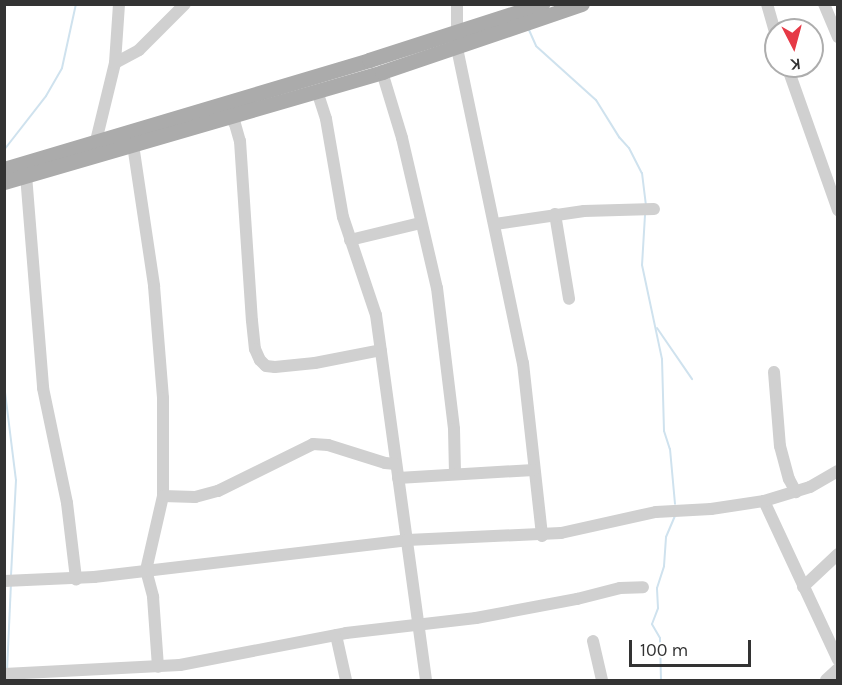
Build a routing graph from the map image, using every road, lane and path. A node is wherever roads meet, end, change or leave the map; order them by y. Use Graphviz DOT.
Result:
graph roads {
  1 [pos="119,4"];
  2 [pos="185,4"];
  3 [pos="457,4"];
  4 [pos="542,4"];
  5 [pos="582,4"];
  6 [pos="824,4"];
  7 [pos="523,17"];
  8 [pos="457,32"];
  9 [pos="837,37"];
  10 [pos="457,48"];
  11 [pos="114,63"];
  12 [pos="382,72"];
  13 [pos="791,78"];
  14 [pos="316,91"];
  15 [pos="228,115"];
  16 [pos="132,137"];
  17 [pos="96,141"];
  18 [pos="26,175"];
  19 [pos="6,177"];
  20 [pos="649,208"];
  21 [pos="837,210"];
  22 [pos="555,214"];
  23 [pos="421,223"];
  24 [pos="495,224"];
  25 [pos="350,240"];
  26 [pos="569,299"];
  27 [pos="381,350"];
  28 [pos="774,372"];
  29 [pos="396,464"];
  30 [pos="534,470"];
  31 [pos="837,471"];
  32 [pos="455,473"];
  33 [pos="398,478"];
  34 [pos="796,492"];
  35 [pos="163,496"];
  36 [pos="764,501"];
  37 [pos="542,536"];
  38 [pos="407,540"];
  39 [pos="837,554"];
  40 [pos="146,570"];
  41 [pos="76,579"];
  42 [pos="4,581"];
  43 [pos="643,587"];
  44 [pos="803,587"];
  45 [pos="418,624"];
  46 [pos="336,635"];
  47 [pos="593,641"];
  48 [pos="837,660"];
  49 [pos="158,667"];
  50 [pos="837,669"];
  51 [pos="4,674"];
  52 [pos="346,681"];
  53 [pos="426,681"];
  54 [pos="602,681"];
  55 [pos="826,681"];
  1 -- 11 [label="street"];
  2 -- 11 [label="street"];
  3 -- 8 [label="street"];
  4 -- 7 [label="main road"];
  5 -- 7 [label="main road"];
  6 -- 9 [label="street"];
  7 -- 8 [label="main road"];
  7 -- 10 [label="main road"];
  8 -- 10 [label="street"];
  8 -- 16 [label="main road"];
  10 -- 12 [label="main road"];
  10 -- 24 [label="street"];
  11 -- 17 [label="street"];
  12 -- 14 [label="main road"];
  12 -- 23 [label="street"];
  13 -- 21 [label="street"];
  14 -- 15 [label="main road"];
  14 -- 25 [label="street"];
  15 -- 16 [label="main road"];
  15 -- 27 [label="street"];
  16 -- 17 [label="main road"];
  16 -- 18 [label="main road"];
  16 -- 35 [label="street"];
  17 -- 19 [label="main road"];
  18 -- 19 [label="main road"];
  18 -- 41 [label="street"];
  20 -- 22 [label="street"];
  22 -- 24 [label="street"];
  22 -- 26 [label="street"];
  23 -- 25 [label="street"];
  23 -- 32 [label="street"];
  24 -- 30 [label="street"];
  25 -- 27 [label="street"];
  27 -- 29 [label="street"];
  28 -- 34 [label="street"];
  29 -- 33 [label="street"];
  29 -- 35 [label="street"];
  30 -- 32 [label="street"];
  30 -- 37 [label="street"];
  31 -- 34 [label="street"];
  32 -- 33 [label="street"];
  33 -- 38 [label="street"];
  34 -- 36 [label="street"];
  35 -- 40 [label="street"];
  36 -- 37 [label="street"];
  36 -- 44 [label="street"];
  37 -- 38 [label="street"];
  38 -- 40 [label="street"];
  38 -- 45 [label="street"];
  39 -- 44 [label="street"];
  40 -- 41 [label="street"];
  40 -- 49 [label="street"];
  41 -- 42 [label="street"];
  43 -- 45 [label="street"];
  44 -- 48 [label="street"];
  45 -- 46 [label="street"];
  45 -- 53 [label="street"];
  46 -- 49 [label="street"];
  46 -- 52 [label="street"];
  47 -- 54 [label="street"];
  49 -- 51 [label="street"];
  50 -- 55 [label="street"];
}
